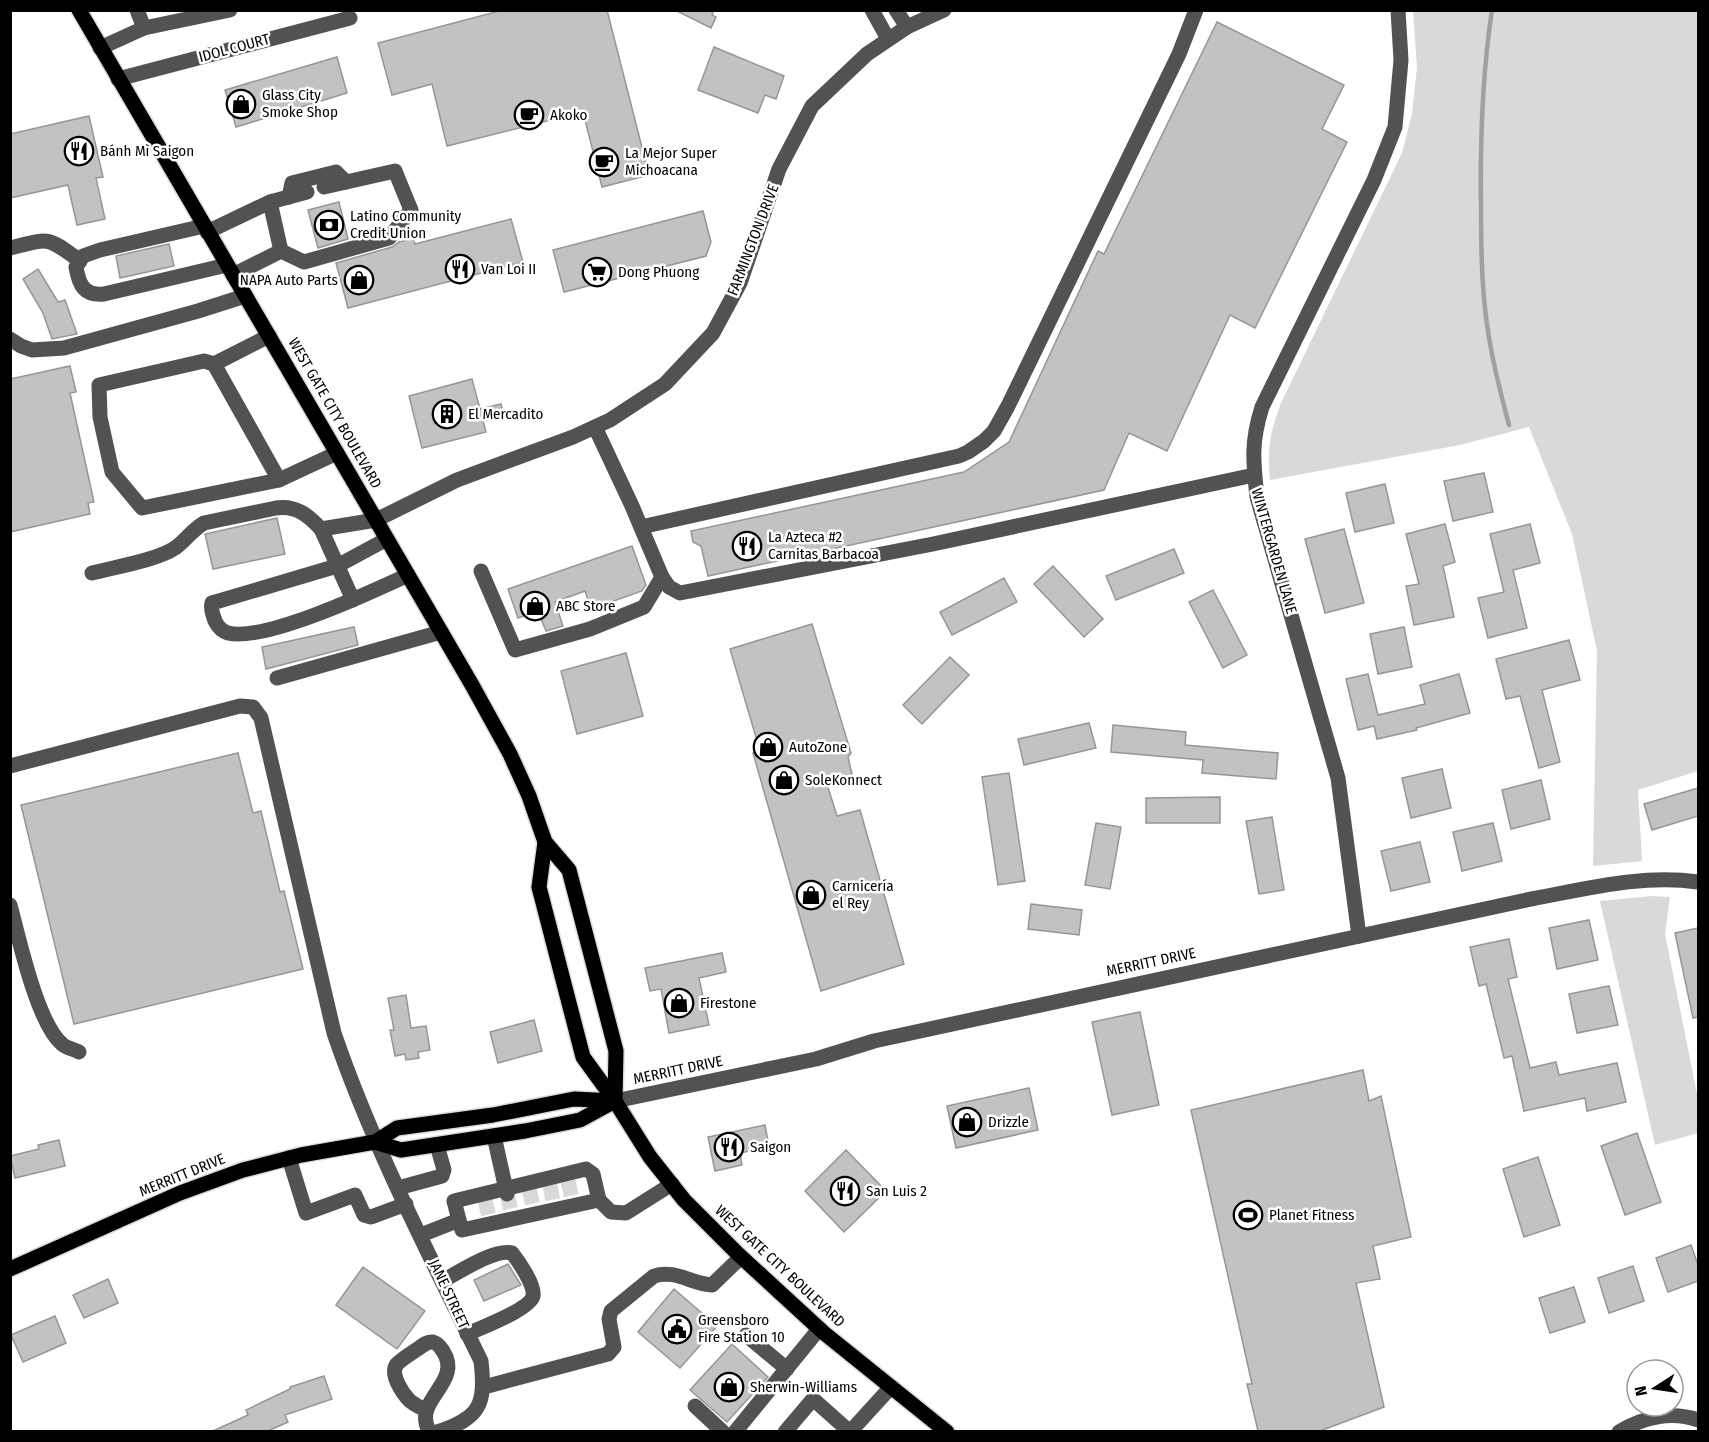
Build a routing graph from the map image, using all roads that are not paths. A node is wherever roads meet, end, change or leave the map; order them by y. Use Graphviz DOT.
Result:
graph roads {
  1 [pos="79,10"];
  2 [pos="136,10"];
  3 [pos="230,10"];
  4 [pos="872,10"];
  5 [pos="896,10"];
  6 [pos="944,10"];
  7 [pos="1196,10"];
  8 [pos="1398,10"];
  9 [pos="350,18"];
  10 [pos="907,27"];
  11 [pos="144,28"];
  12 [pos="888,39"];
  13 [pos="100,48"];
  14 [pos="118,79"];
  15 [pos="346,182"];
  16 [pos="324,187"];
  17 [pos="307,192"];
  18 [pos="289,197"];
  19 [pos="270,202"];
  20 [pos="206,229"];
  21 [pos="10,248"];
  22 [pos="281,251"];
  23 [pos="80,261"];
  24 [pos="230,270"];
  25 [pos="245,296"];
  26 [pos="269,336"];
  27 [pos="10,339"];
  28 [pos="213,364"];
  29 [pos="595,427"];
  30 [pos="337,453"];
  31 [pos="1254,475"];
  32 [pos="279,480"];
  33 [pos="376,520"];
  34 [pos="641,526"];
  35 [pos="321,529"];
  36 [pos="387,539"];
  37 [pos="343,563"];
  38 [pos="481,571"];
  39 [pos="92,573"];
  40 [pos="408,575"];
  41 [pos="662,577"];
  42 [pos="359,598"];
  43 [pos="441,632"];
  44 [pos="277,678"];
  45 [pos="10,766"];
  46 [pos="545,842"];
  47 [pos="1698,882"];
  48 [pos="10,905"];
  49 [pos="1359,936"];
  50 [pos="79,1052"];
  51 [pos="615,1101"];
  52 [pos="494,1136"];
  53 [pos="375,1142"];
  54 [pos="437,1145"];
  55 [pos="289,1158"];
  56 [pos="672,1184"];
  57 [pos="398,1188"];
  58 [pos="506,1191"];
  59 [pos="599,1200"];
  60 [pos="406,1204"];
  61 [pos="459,1220"];
  62 [pos="421,1235"];
  63 [pos="741,1257"];
  64 [pos="10,1269"];
  65 [pos="442,1281"];
  66 [pos="819,1329"];
  67 [pos="468,1334"];
  68 [pos="746,1335"];
  69 [pos="787,1370"];
  70 [pos="484,1387"];
  71 [pos="891,1387"];
  72 [pos="695,1406"];
  73 [pos="427,1410"];
  74 [pos="1698,1420"];
  75 [pos="1624,1430"];
  76 [pos="429,1431"];
  77 [pos="437,1431"];
  78 [pos="723,1431"];
  79 [pos="735,1431"];
  80 [pos="785,1431"];
  81 [pos="947,1431"];
  1 -- 13 [label="main road, WEST GATE CITY BOULEVARD"];
  2 -- 11 [label="street"];
  3 -- 11 [label="street"];
  4 -- 12 [label="street"];
  5 -- 10 [label="street"];
  6 -- 10 [label="street, FARMINGTON DRIVE"];
  7 -- 34 [label="street"];
  8 -- 31 [label="street, WINTERGARDEN LANE"];
  9 -- 14 [label="street, IDOL COURT"];
  10 -- 12 [label="street, FARMINGTON DRIVE"];
  11 -- 13 [label="street"];
  12 -- 29 [label="street, FARMINGTON DRIVE"];
  13 -- 14 [label="main road, WEST GATE CITY BOULEVARD"];
  14 -- 20 [label="main road, WEST GATE CITY BOULEVARD"];
  15 -- 16 [label="street"];
  15 -- 18 [label="street"];
  15 -- 22 [label="street"];
  17 -- 18 [label="street"];
  18 -- 19 [label="street"];
  19 -- 20 [label="street"];
  19 -- 22 [label="street"];
  20 -- 23 [label="street"];
  20 -- 24 [label="main road, WEST GATE CITY BOULEVARD"];
  21 -- 23 [label="street"];
  22 -- 24 [label="street"];
  23 -- 24 [label="street"];
  24 -- 25 [label="main road, WEST GATE CITY BOULEVARD"];
  25 -- 26 [label="main road, WEST GATE CITY BOULEVARD"];
  25 -- 27 [label="street"];
  26 -- 28 [label="street"];
  26 -- 30 [label="main road, WEST GATE CITY BOULEVARD"];
  28 -- 32 [label="street"];
  28 -- 32 [label="street"];
  29 -- 33 [label="street, FARMINGTON DRIVE"];
  29 -- 34 [label="street"];
  30 -- 32 [label="street"];
  30 -- 33 [label="main road, WEST GATE CITY BOULEVARD"];
  31 -- 41 [label="street"];
  31 -- 49 [label="street, WINTERGARDEN LANE"];
  33 -- 35 [label="street, FARMINGTON DRIVE"];
  33 -- 36 [label="main road, WEST GATE CITY BOULEVARD"];
  34 -- 41 [label="street"];
  35 -- 37 [label="street"];
  35 -- 39 [label="street"];
  36 -- 37 [label="street"];
  36 -- 40 [label="main road, WEST GATE CITY BOULEVARD"];
  37 -- 42 [label="street"];
  37 -- 42 [label="street"];
  38 -- 41 [label="street"];
  40 -- 42 [label="street"];
  40 -- 43 [label="main road, WEST GATE CITY BOULEVARD"];
  43 -- 44 [label="street"];
  43 -- 46 [label="main road, WEST GATE CITY BOULEVARD"];
  45 -- 53 [label="street, JANE STREET"];
  46 -- 51 [label="main road, WEST GATE CITY BOULEVARD"];
  46 -- 51 [label="main road, WEST GATE CITY BOULEVARD"];
  47 -- 49 [label="street, MERRITT DRIVE"];
  48 -- 50 [label="street"];
  49 -- 51 [label="street, MERRITT DRIVE"];
  51 -- 52 [label="main road, MERRITT DRIVE"];
  51 -- 53 [label="main road, MERRITT DRIVE"];
  51 -- 56 [label="main road, WEST GATE CITY BOULEVARD"];
  52 -- 54 [label="main road, MERRITT DRIVE"];
  52 -- 58 [label="street"];
  53 -- 54 [label="main road, MERRITT DRIVE"];
  53 -- 55 [label="main road, MERRITT DRIVE"];
  53 -- 57 [label="street, JANE STREET"];
  54 -- 57 [label="street"];
  55 -- 60 [label="street"];
  55 -- 64 [label="main road, MERRITT DRIVE"];
  56 -- 59 [label="street"];
  56 -- 63 [label="main road, WEST GATE CITY BOULEVARD"];
  57 -- 60 [label="street, JANE STREET"];
  58 -- 59 [label="street"];
  58 -- 61 [label="street"];
  59 -- 61 [label="street"];
  60 -- 62 [label="street, JANE STREET"];
  61 -- 62 [label="street"];
  62 -- 65 [label="street, JANE STREET"];
  63 -- 66 [label="main road, WEST GATE CITY BOULEVARD"];
  63 -- 70 [label="street"];
  65 -- 67 [label="street, JANE STREET"];
  65 -- 67 [label="street"];
  66 -- 69 [label="street"];
  66 -- 71 [label="main road, WEST GATE CITY BOULEVARD"];
  67 -- 70 [label="street, JANE STREET"];
  68 -- 69 [label="street"];
  69 -- 79 [label="street"];
  70 -- 77 [label="street"];
  71 -- 80 [label="street"];
  71 -- 81 [label="main road, WEST GATE CITY BOULEVARD"];
  72 -- 78 [label="street"];
  73 -- 76 [label="street"];
  74 -- 75 [label="street"];
}
